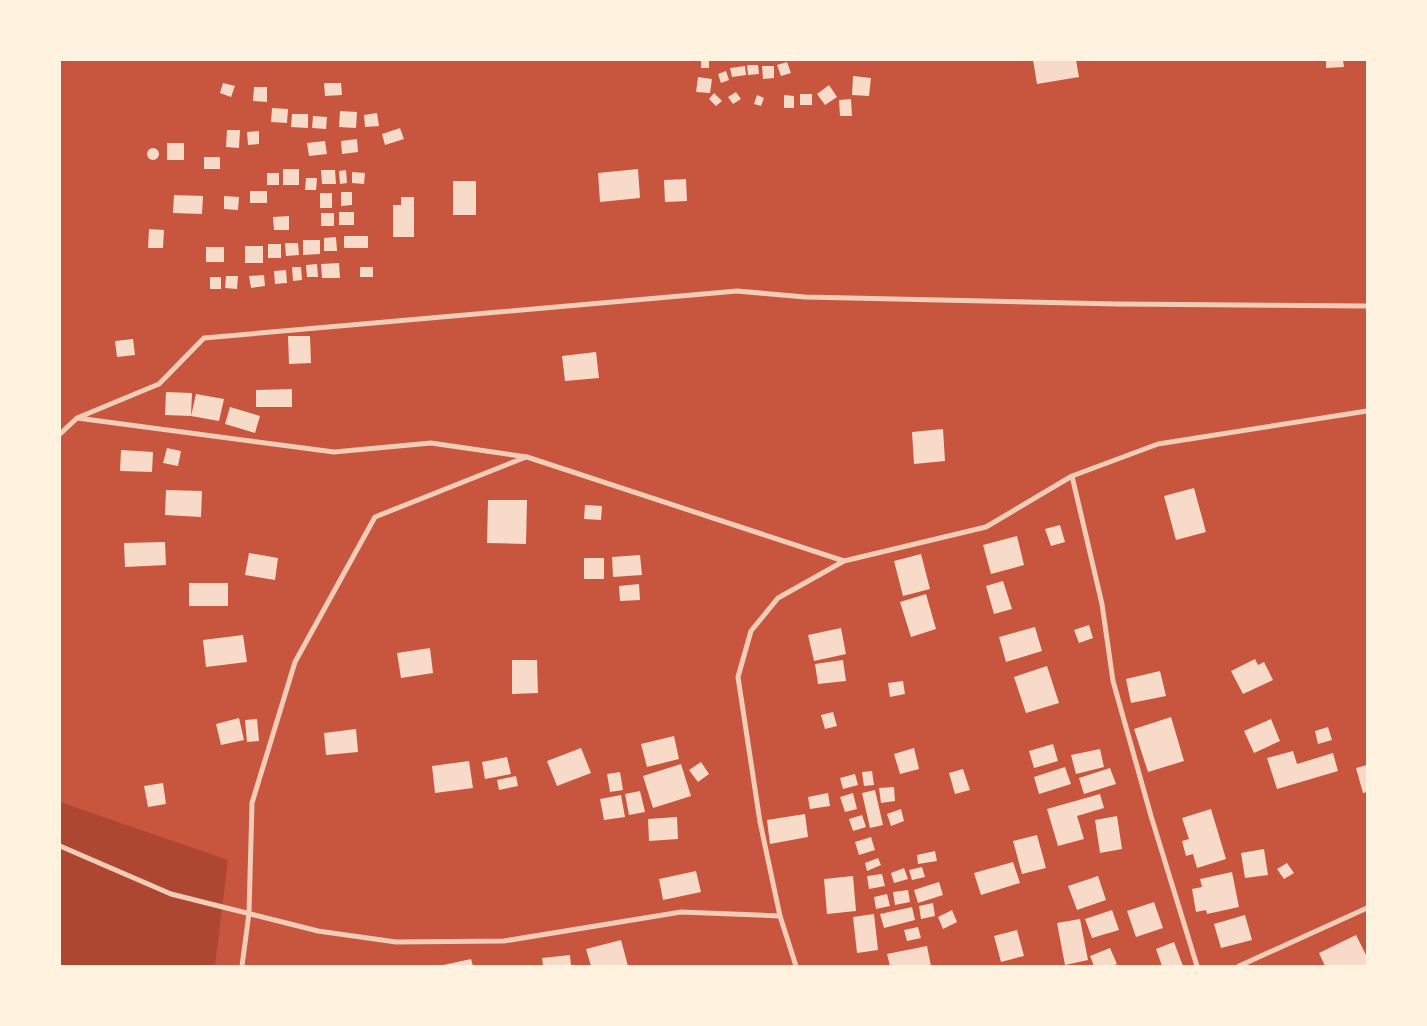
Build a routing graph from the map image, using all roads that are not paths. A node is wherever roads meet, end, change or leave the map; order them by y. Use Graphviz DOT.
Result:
graph roads {
  1 [pos="1367,306"];
  2 [pos="1367,411"];
  3 [pos="77,418"];
  4 [pos="60,434"];
  5 [pos="527,457"];
  6 [pos="1072,476"];
  7 [pos="844,560"];
  8 [pos="60,846"];
  9 [pos="1367,908"];
  10 [pos="249,913"];
  11 [pos="780,916"];
  12 [pos="242,966"];
  13 [pos="796,966"];
  14 [pos="1197,966"];
  15 [pos="1238,966"];
  1 -- 3 [label="street"];
  2 -- 6 [label="street"];
  3 -- 4 [label="street"];
  3 -- 5 [label="street"];
  5 -- 7 [label="street"];
  5 -- 10 [label="street"];
  6 -- 7 [label="street"];
  6 -- 14 [label="street"];
  7 -- 11 [label="street"];
  8 -- 10 [label="street"];
  9 -- 15 [label="street"];
  10 -- 11 [label="street"];
  10 -- 12 [label="street"];
  11 -- 13 [label="street"];
}
